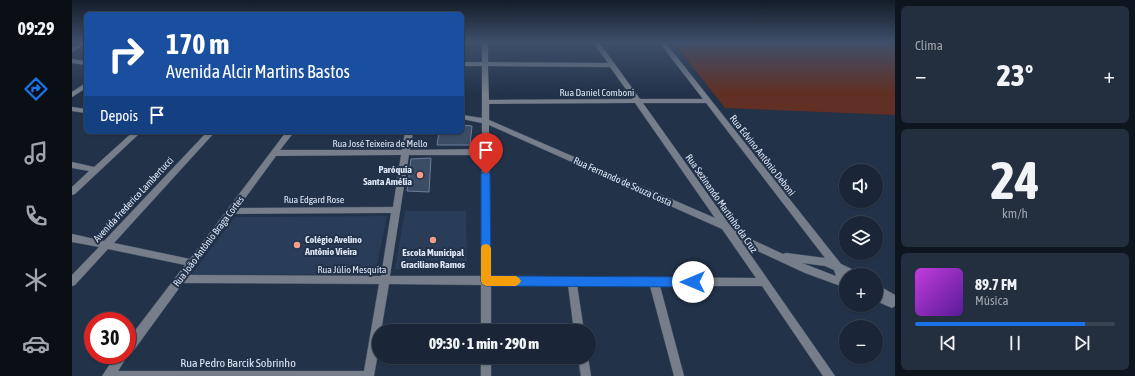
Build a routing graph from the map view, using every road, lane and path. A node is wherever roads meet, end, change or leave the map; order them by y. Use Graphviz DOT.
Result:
graph roads {
  1 [pos="486,60"];
  2 [pos="608,60"];
  3 [pos="676,60"];
  4 [pos="72,61"];
  5 [pos="84,63"];
  6 [pos="464,64"];
  7 [pos="486,64"];
  8 [pos="612,65"];
  9 [pos="84,86"];
  10 [pos="72,95"];
  11 [pos="708,101"];
  12 [pos="486,102"];
  13 [pos="638,102"];
  14 [pos="72,109"];
  15 [pos="84,111"];
  16 [pos="464,117"];
  17 [pos="486,121"];
  18 [pos="135,134"];
  19 [pos="209,134"];
  20 [pos="288,134"];
  21 [pos="409,134"];
  22 [pos="486,152"];
  23 [pos="274,153"];
  24 [pos="406,153"];
  25 [pos="72,165"];
  26 [pos="96,170"];
  27 [pos="72,192"];
  28 [pos="396,210"];
  29 [pos="231,211"];
  30 [pos="726,227"];
  31 [pos="72,238"];
  32 [pos="106,245"];
  33 [pos="779,256"];
  34 [pos="192,263"];
  35 [pos="837,266"];
  36 [pos="841,268"];
  37 [pos="839,271"];
  38 [pos="180,279"];
  39 [pos="385,280"];
  40 [pos="486,281"];
  41 [pos="572,281"];
  42 [pos="839,281"];
  43 [pos="72,282"];
  44 [pos="654,282"];
  45 [pos="764,282"];
  46 [pos="883,292"];
  47 [pos="883,299"];
  48 [pos="895,300"];
  49 [pos="895,304"];
  50 [pos="486,324"];
  51 [pos="578,324"];
  52 [pos="136,338"];
  53 [pos="116,364"];
  54 [pos="486,364"];
  55 [pos="584,364"];
  56 [pos="107,376"];
  57 [pos="369,376"];
  58 [pos="486,376"];
  59 [pos="586,376"];
  60 [pos="679,376"];
  61 [pos="830,376"];
  1 -- 7 [label="street"];
  2 -- 8 [label="street, Rua Sezinando Martinho da Cruz"];
  3 -- 11 [label="street, Rua Edvino Antônio Deboni"];
  4 -- 5 [label="street"];
  6 -- 7 [label="street"];
  7 -- 8 [label="street"];
  7 -- 12 [label="street"];
  8 -- 13 [label="street, Rua Sezinando Martinho da Cruz"];
  9 -- 10 [label="street"];
  11 -- 13 [label="street, Rua Daniel Comboni"];
  11 -- 35 [label="street, Rua Edvino Antônio Deboni"];
  12 -- 13 [label="street, Rua Daniel Comboni"];
  12 -- 17 [label="street"];
  13 -- 30 [label="street, Rua Sezinando Martinho da Cruz"];
  14 -- 15 [label="street"];
  16 -- 17 [label="street, Rua Fernando de Souza Costa"];
  17 -- 22 [label="street"];
  17 -- 30 [label="street, Rua Fernando de Souza Costa"];
  18 -- 26 [label="street"];
  19 -- 32 [label="street, Avenida Frederico Lambertucci"];
  20 -- 23 [label="street, Rua João Antônio Braga Cortes"];
  21 -- 24 [label="street"];
  22 -- 24 [label="street, Rua José Teixeira de Mello"];
  22 -- 40 [label="street"];
  23 -- 24 [label="street, Rua José Teixeira de Mello"];
  23 -- 29 [label="street, Rua João Antônio Braga Cortes"];
  24 -- 28 [label="street"];
  25 -- 26 [label="street"];
  26 -- 27 [label="street"];
  28 -- 29 [label="street, Rua Edgard Rose"];
  28 -- 39 [label="street"];
  29 -- 34 [label="street, Rua João Antônio Braga Cortes"];
  30 -- 33 [label="street, Rua Fernando de Souza Costa"];
  30 -- 45 [label="street, Rua Sezinando Martinho da Cruz"];
  31 -- 32 [label="street"];
  32 -- 34 [label="street"];
  32 -- 43 [label="street, Avenida Frederico Lambertucci"];
  33 -- 35 [label="street, Rua Fernando de Souza Costa"];
  33 -- 42 [label="street, Rua Fernando de Souza Costa"];
  34 -- 38 [label="street, Rua João Antônio Braga Cortes"];
  35 -- 36 [label="street, Rua Fernando de Souza Costa"];
  35 -- 37 [label="street, Rua Edvino Antônio Deboni"];
  38 -- 39 [label="street, Rua Júlio Mesquita"];
  38 -- 52 [label="street, Rua João Antônio Braga Cortes"];
  39 -- 40 [label="street, Rua Júlio Mesquita"];
  39 -- 57 [label="street"];
  40 -- 41 [label="street, Rua Júlio Mesquita"];
  40 -- 50 [label="street"];
  41 -- 44 [label="street, Rua Júlio Mesquita"];
  41 -- 51 [label="street"];
  44 -- 45 [label="street, Rua Júlio Mesquita"];
  44 -- 60 [label="street"];
  45 -- 61 [label="street, Rua Sezinando Martinho da Cruz"];
  46 -- 48 [label="street"];
  47 -- 49 [label="street"];
  53 -- 56 [label="street"];
  54 -- 58 [label="street"];
  55 -- 59 [label="street"];
  56 -- 57 [label="street, Rua Pedro Barcik Sobrinho"];
}
